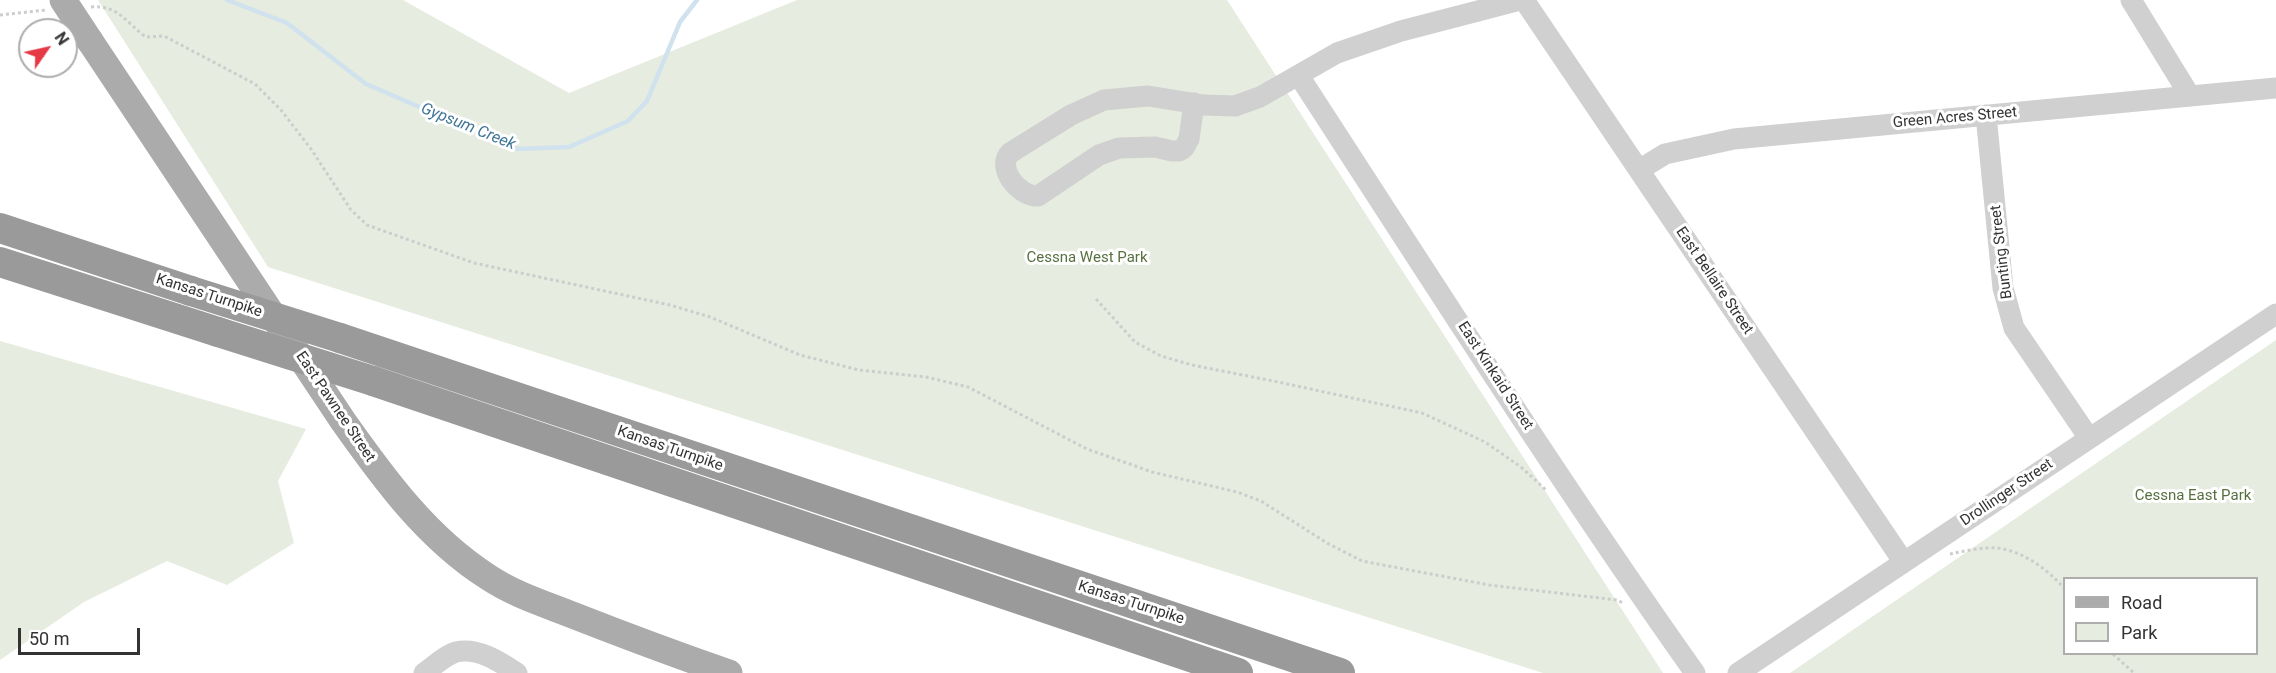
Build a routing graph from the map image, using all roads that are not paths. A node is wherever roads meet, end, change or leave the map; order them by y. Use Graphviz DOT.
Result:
graph roads {
  1 [pos="1522,0"];
  2 [pos="2131,0"];
  3 [pos="66,6"];
  4 [pos="1299,76"];
  5 [pos="2276,88"];
  6 [pos="2190,96"];
  7 [pos="1194,103"];
  8 [pos="1986,115"];
  9 [pos="1639,170"];
  10 [pos="0,228"];
  11 [pos="0,262"];
  12 [pos="2276,314"];
  13 [pos="2089,438"];
  14 [pos="1904,561"];
  15 [pos="424,673"];
  16 [pos="517,673"];
  17 [pos="729,673"];
  18 [pos="1238,673"];
  19 [pos="1340,673"];
  20 [pos="1695,673"];
  21 [pos="1738,673"];
  1 -- 4 [label="street"];
  1 -- 9 [label="street, East Bellaire Street"];
  2 -- 6 [label="street"];
  3 -- 17 [label="main road, East Pawnee Street, bridge"];
  4 -- 7 [label="street"];
  4 -- 20 [label="street, East Kinkaid Street"];
  5 -- 6 [label="street, Green Acres Street"];
  6 -- 8 [label="street, Green Acres Street"];
  7 -- 7 [label="street"];
  8 -- 9 [label="street, Green Acres Street"];
  8 -- 13 [label="street, Bunting Street"];
  9 -- 14 [label="street, East Bellaire Street"];
  10 -- 19 [label="highway, Kansas Turnpike, bridge"];
  11 -- 18 [label="highway, Kansas Turnpike, bridge"];
  12 -- 13 [label="street, Drollinger Street"];
  13 -- 14 [label="street, Drollinger Street"];
  14 -- 21 [label="street, Drollinger Street"];
  15 -- 16 [label="street"];
}
